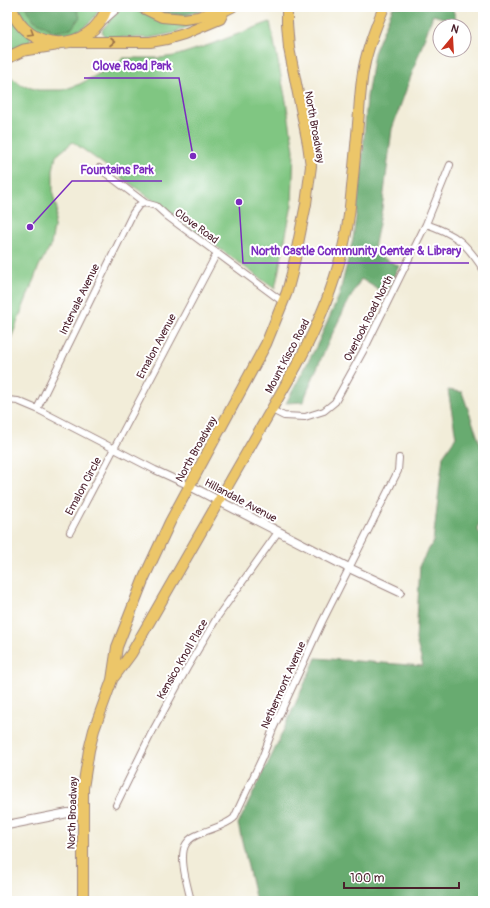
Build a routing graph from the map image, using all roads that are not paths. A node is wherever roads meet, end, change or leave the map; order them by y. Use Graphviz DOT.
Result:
graph roads {
  1 [pos="11,7"];
  2 [pos="107,7"];
  3 [pos="118,7"];
  4 [pos="140,7"];
  5 [pos="288,7"];
  6 [pos="384,7"];
  7 [pos="228,9"];
  8 [pos="99,24"];
  9 [pos="68,42"];
  10 [pos="7,58"];
  11 [pos="450,165"];
  12 [pos="99,168"];
  13 [pos="145,203"];
  14 [pos="426,224"];
  15 [pos="217,252"];
  16 [pos="483,269"];
  17 [pos="283,302"];
  18 [pos="7,400"];
  19 [pos="37,409"];
  20 [pos="272,410"];
  21 [pos="114,449"];
  22 [pos="399,458"];
  23 [pos="190,486"];
  24 [pos="218,501"];
  25 [pos="70,532"];
  26 [pos="278,532"];
  27 [pos="349,568"];
  28 [pos="400,592"];
  29 [pos="112,680"];
  30 [pos="116,805"];
  31 [pos="82,812"];
  32 [pos="7,825"];
  33 [pos="83,901"];
  34 [pos="191,901"];
  1 -- 9 [label="highway, one-way"];
  2 -- 8 [label="highway"];
  3 -- 8 [label="street"];
  4 -- 7 [label="main road"];
  5 -- 17 [label="main road, North Broadway"];
  6 -- 20 [label="main road, Mount Kisco Road"];
  9 -- 7 [label="main road, one-way"];
  8 -- 9 [label="highway"];
  9 -- 10 [label="highway"];
  11 -- 14 [label="street, Overlook Road North"];
  12 -- 13 [label="street, Clove Road"];
  13 -- 15 [label="street, Clove Road"];
  13 -- 19 [label="street, Intervale Avenue"];
  14 -- 16 [label="street"];
  14 -- 20 [label="street, Overlook Road North"];
  15 -- 17 [label="street, Clove Road"];
  15 -- 21 [label="street, Emalon Avenue"];
  17 -- 23 [label="main road, North Broadway"];
  18 -- 19 [label="street, Hillandale Avenue"];
  19 -- 21 [label="street, Hillandale Avenue"];
  20 -- 24 [label="main road, Mount Kisco Road"];
  21 -- 23 [label="street, Hillandale Avenue"];
  21 -- 25 [label="street, Emalon Circle"];
  22 -- 27 [label="street, Nethermont Avenue"];
  23 -- 24 [label="street, Hillandale Avenue"];
  23 -- 29 [label="main road, North Broadway"];
  24 -- 26 [label="street, Hillandale Avenue"];
  24 -- 29 [label="main road, Mount Kisco Road"];
  26 -- 27 [label="street, Hillandale Avenue"];
  26 -- 30 [label="street, Kensico Knoll Place"];
  27 -- 28 [label="street, Hillandale Avenue"];
  27 -- 34 [label="street, Nethermont Avenue"];
  29 -- 31 [label="main road, North Broadway"];
  31 -- 32 [label="street"];
  31 -- 33 [label="main road, North Broadway"];
}
